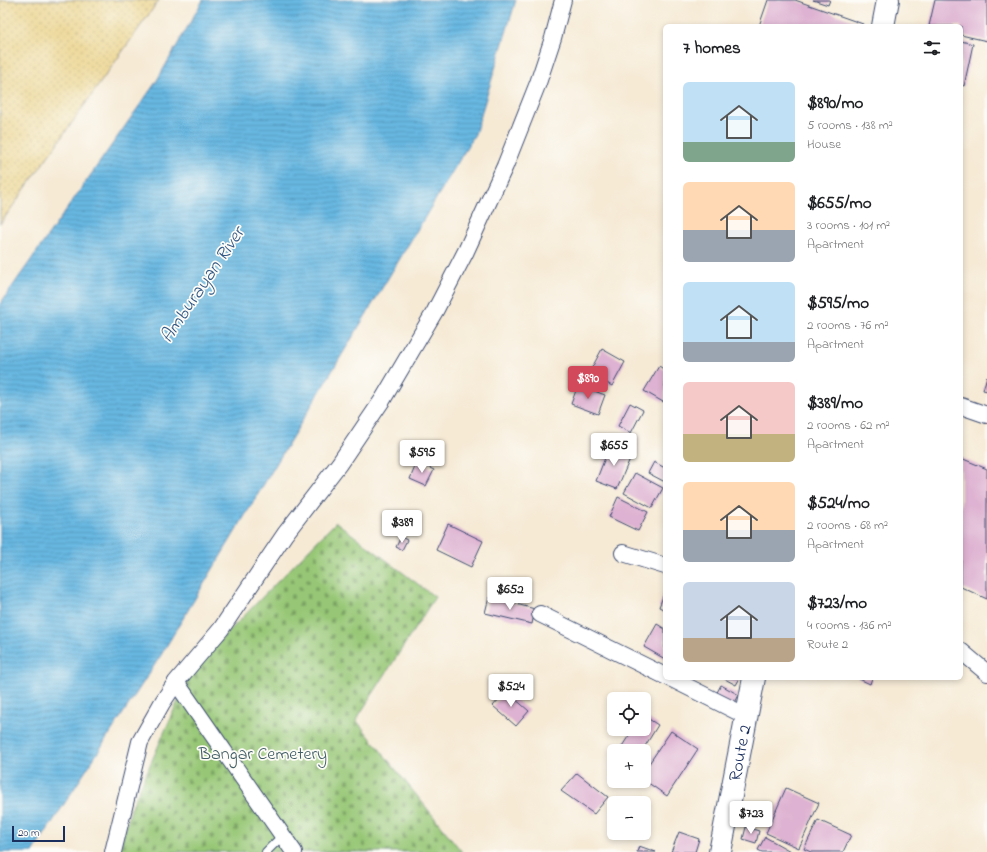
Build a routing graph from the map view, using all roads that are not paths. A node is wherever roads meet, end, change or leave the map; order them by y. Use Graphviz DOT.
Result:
graph roads {
  1 [pos="563,0"];
  2 [pos="888,0"];
  3 [pos="883,24"];
  4 [pos="963,407"];
  5 [pos="987,415"];
  6 [pos="623,552"];
  7 [pos="663,565"];
  8 [pos="540,614"];
  9 [pos="963,653"];
  10 [pos="987,672"];
  11 [pos="663,675"];
  12 [pos="674,680"];
  13 [pos="754,680"];
  14 [pos="176,682"];
  15 [pos="746,716"];
  16 [pos="283,835"];
  17 [pos="113,852"];
  18 [pos="266,852"];
  19 [pos="294,852"];
  20 [pos="720,852"];
  1 -- 14 [label="street"];
  2 -- 3 [label="highway"];
  4 -- 5 [label="street"];
  6 -- 7 [label="street"];
  8 -- 11 [label="street"];
  9 -- 10 [label="street"];
  12 -- 15 [label="street"];
  13 -- 15 [label="highway, Route 2"];
  14 -- 16 [label="street"];
  14 -- 17 [label="street"];
  15 -- 20 [label="highway, Route 2"];
  16 -- 18 [label="lane"];
  16 -- 19 [label="street"];
}
